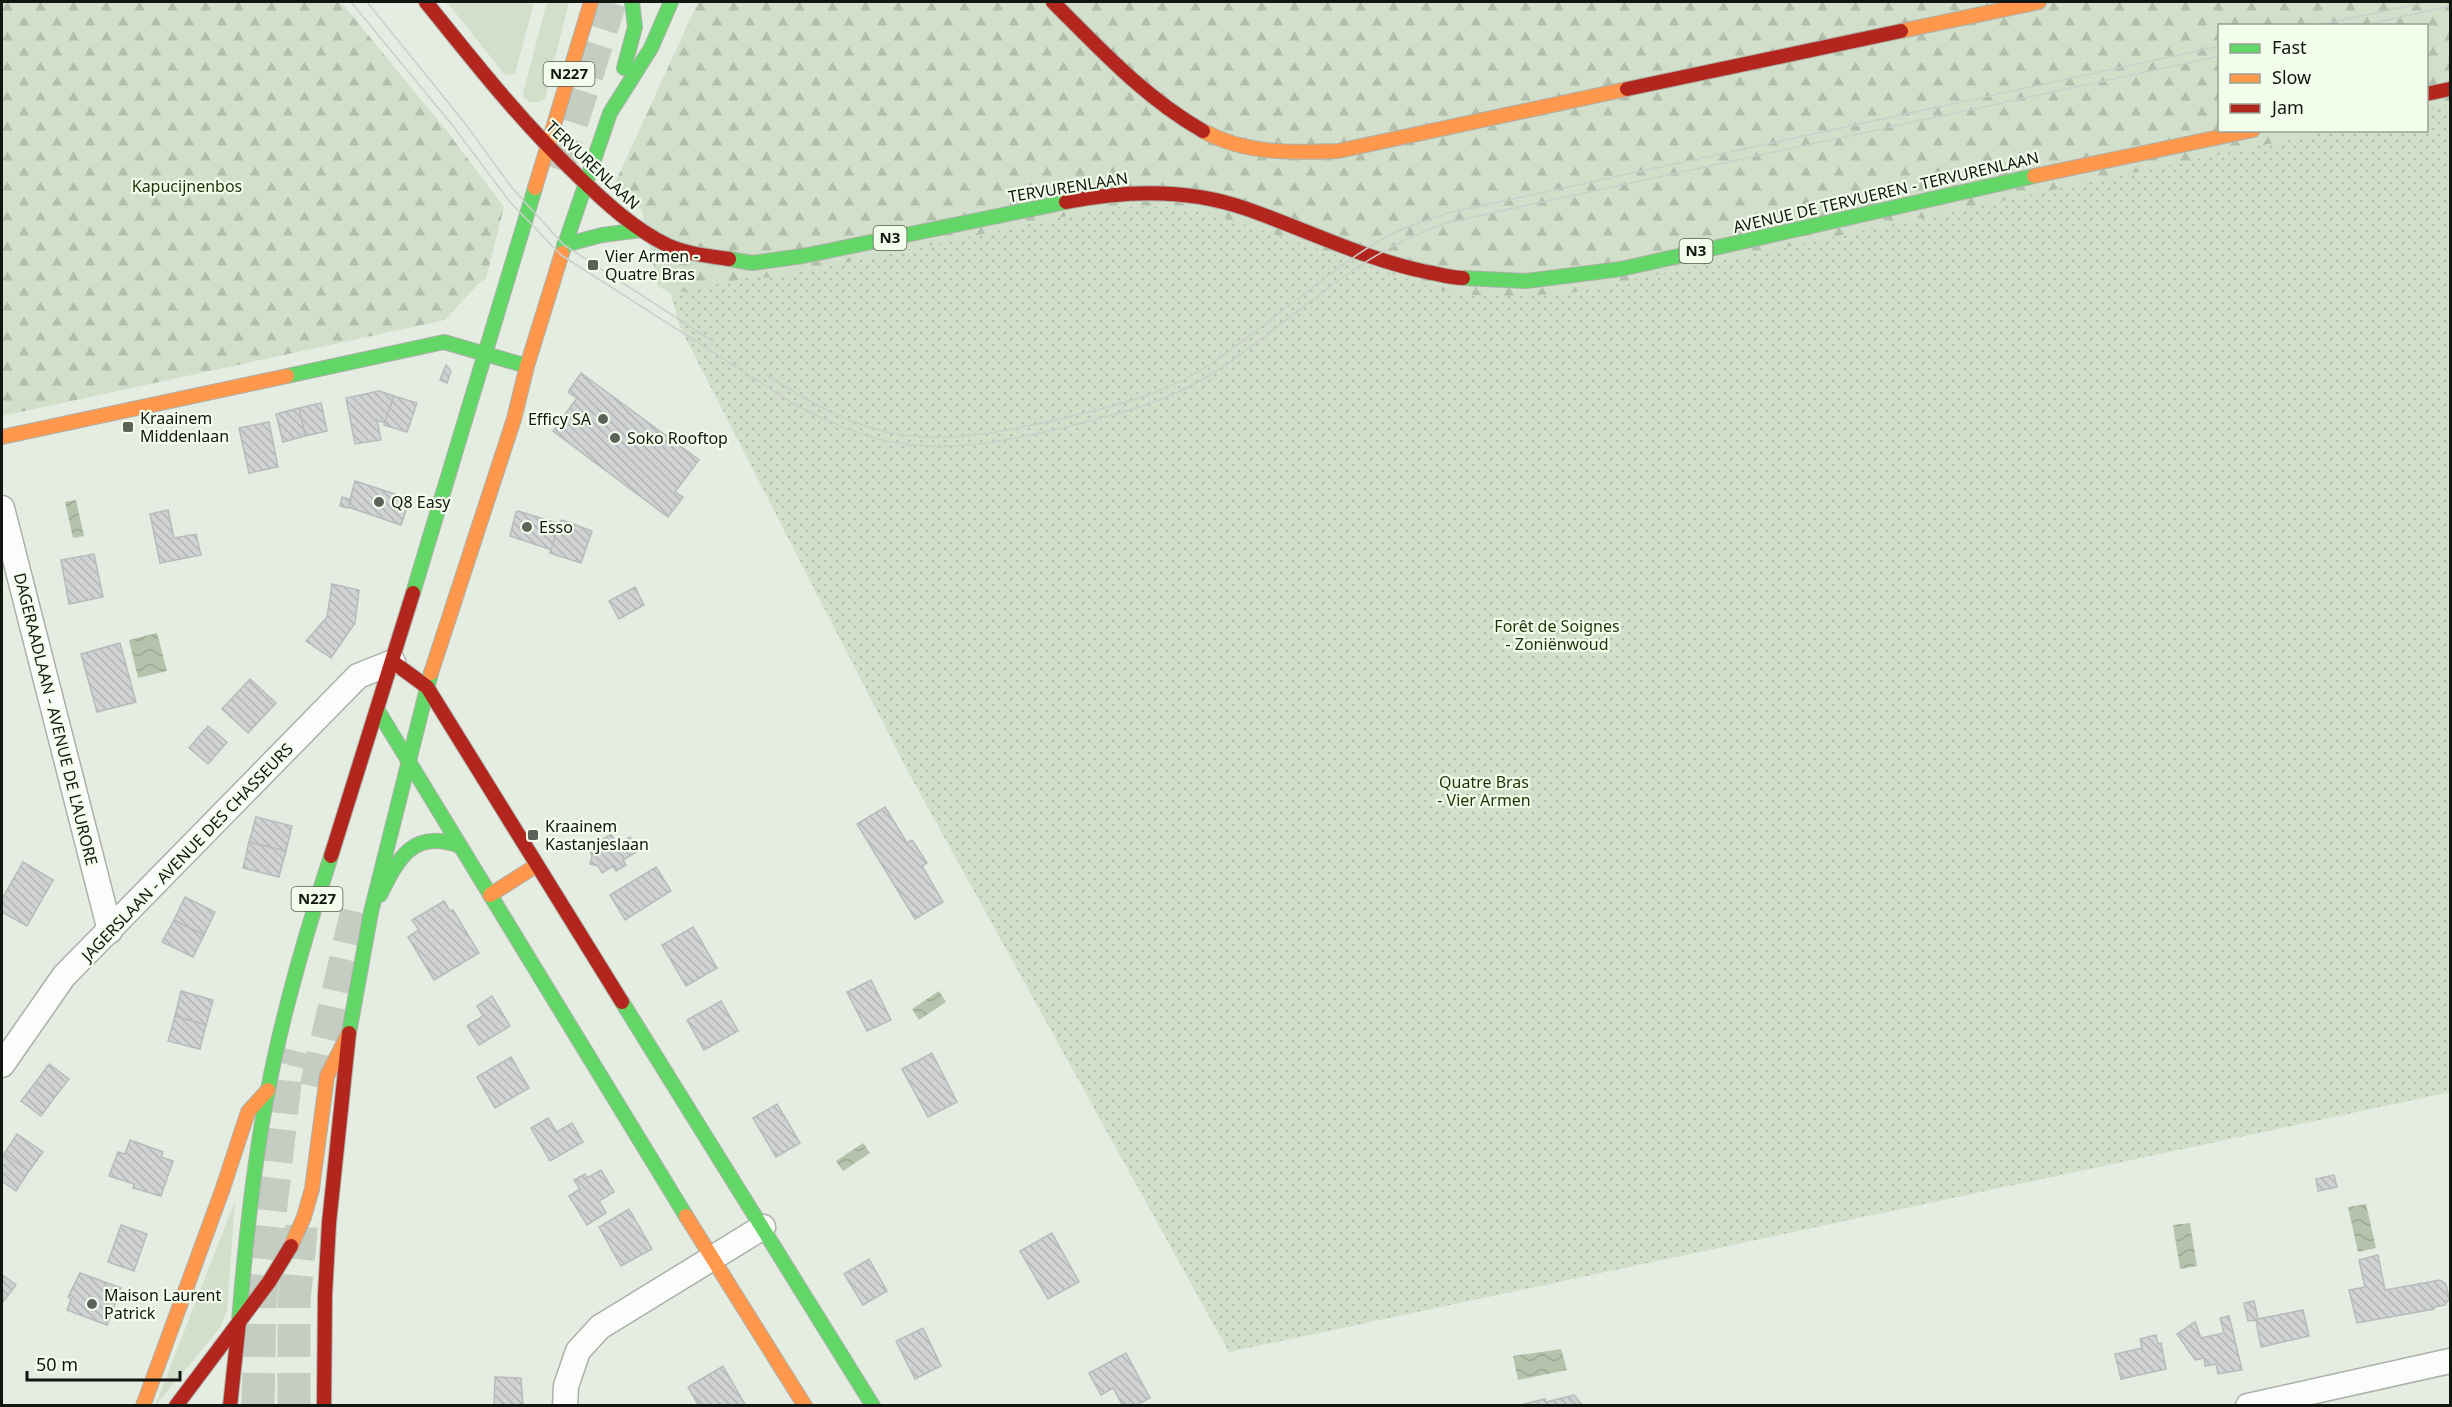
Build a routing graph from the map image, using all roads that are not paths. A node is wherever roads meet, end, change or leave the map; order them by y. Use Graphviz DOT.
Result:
graph roads {
  1 [pos="426,2"];
  2 [pos="591,2"];
  3 [pos="632,2"];
  4 [pos="670,2"];
  5 [pos="1053,2"];
  6 [pos="2039,2"];
  7 [pos="2451,89"];
  8 [pos="2428,94"];
  9 [pos="610,113"];
  10 [pos="2244,132"];
  11 [pos="547,147"];
  12 [pos="586,182"];
  13 [pos="1143,192"];
  14 [pos="641,230"];
  15 [pos="564,245"];
  16 [pos="486,354"];
  17 [pos="526,366"];
  18 [pos="2,438"];
  19 [pos="2,507"];
  20 [pos="393,662"];
  21 [pos="427,687"];
  22 [pos="378,711"];
  23 [pos="408,758"];
  24 [pos="460,846"];
  25 [pos="537,865"];
  26 [pos="490,895"];
  27 [pos="370,912"];
  28 [pos="110,931"];
  29 [pos="349,1033"];
  30 [pos="2,1065"];
  31 [pos="268,1090"];
  32 [pos="763,1227"];
  33 [pos="712,1259"];
  34 [pos="239,1322"];
  35 [pos="2451,1361"];
  36 [pos="199,1374"];
  37 [pos="231,1383"];
  38 [pos="143,1406"];
  39 [pos="176,1406"];
  40 [pos="230,1406"];
  41 [pos="324,1406"];
  42 [pos="565,1406"];
  43 [pos="805,1406"];
  44 [pos="873,1406"];
  45 [pos="2248,1406"];
  1 -- 11 [label="main road, TERVURENLAAN / N3"];
  2 -- 11 [label="main road, N227"];
  3 -- 9 [label="main road, N227"];
  4 -- 9 [label="main road"];
  5 -- 6 [label="main road"];
  7 -- 8 [label="main road"];
  9 -- 12 [label="main road, N227"];
  10 -- 13 [label="main road, AVENUE DE TERVUEREN - TERVURENLAAN / N3"];
  11 -- 12 [label="main road, TERVURENLAAN / N3"];
  11 -- 16 [label="main road, N227"];
  12 -- 14 [label="main road, TERVURENLAAN / N3"];
  12 -- 15 [label="main road, N227"];
  13 -- 14 [label="main road, TERVURENLAAN / N3"];
  14 -- 15 [label="main road"];
  15 -- 17 [label="main road, N227"];
  16 -- 17 [label="main road"];
  16 -- 18 [label="main road"];
  16 -- 20 [label="main road, N227"];
  17 -- 21 [label="main road, N227"];
  19 -- 28 [label="street, DAGERAADLAAN - AVENUE DE L'AURORE"];
  20 -- 21 [label="main road"];
  20 -- 22 [label="main road, N227"];
  20 -- 28 [label="street, JAGERSLAAN - AVENUE DES CHASSEURS"];
  21 -- 23 [label="main road, N227"];
  21 -- 25 [label="main road"];
  22 -- 23 [label="main road"];
  22 -- 31 [label="main road, N227"];
  23 -- 24 [label="main road"];
  23 -- 27 [label="main road, N227"];
  24 -- 26 [label="main road"];
  24 -- 27 [label="main road"];
  25 -- 26 [label="main road"];
  25 -- 32 [label="main road"];
  26 -- 33 [label="main road"];
  27 -- 29 [label="main road, N227"];
  28 -- 30 [label="street, JAGERSLAAN - AVENUE DES CHASSEURS"];
  29 -- 34 [label="main road, N227"];
  29 -- 41 [label="main road"];
  31 -- 34 [label="main road"];
  31 -- 38 [label="main road, N227"];
  32 -- 33 [label="street"];
  32 -- 44 [label="main road"];
  33 -- 42 [label="street"];
  33 -- 43 [label="main road"];
  34 -- 36 [label="main road, N227"];
  34 -- 37 [label="main road"];
  35 -- 45 [label="street"];
  36 -- 37 [label="main road"];
  36 -- 39 [label="main road, N227"];
  37 -- 40 [label="main road"];
}
